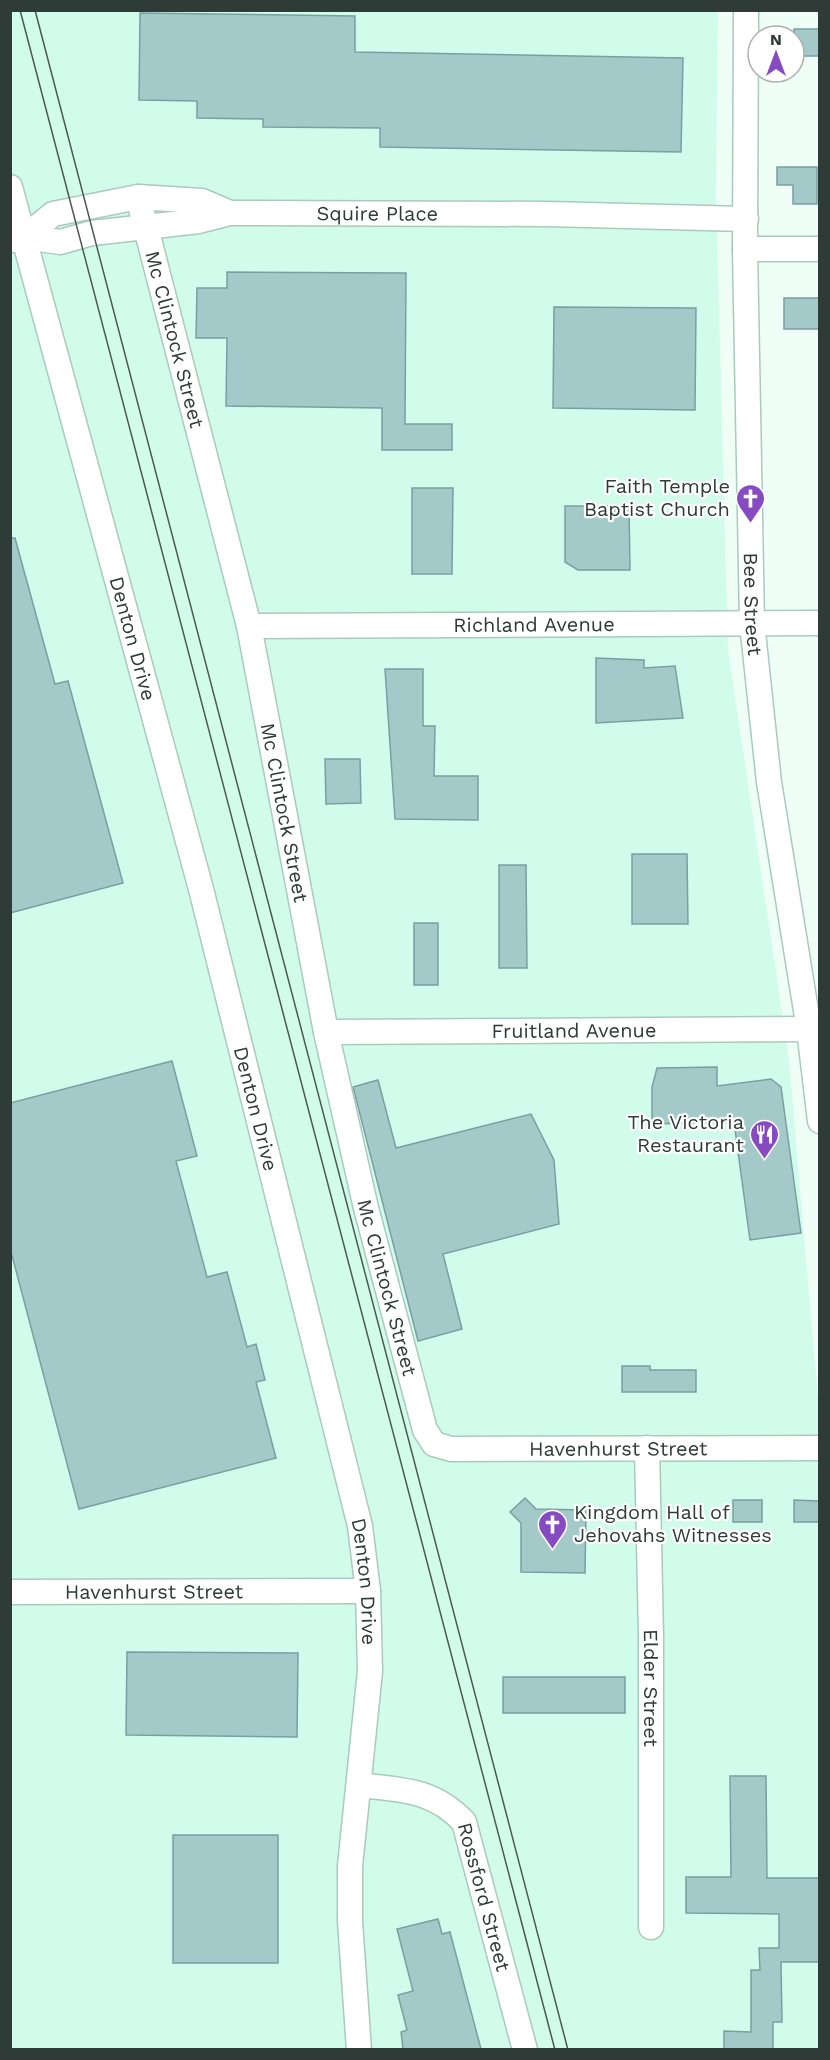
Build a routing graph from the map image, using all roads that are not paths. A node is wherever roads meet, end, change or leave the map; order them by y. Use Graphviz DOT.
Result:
graph roads {
  1 [pos="746,10"];
  2 [pos="10,187"];
  3 [pos="138,197"];
  4 [pos="230,213"];
  5 [pos="746,219"];
  6 [pos="146,225"];
  7 [pos="18,239"];
  8 [pos="745,249"];
  9 [pos="819,249"];
  10 [pos="752,623"];
  11 [pos="819,623"];
  12 [pos="249,626"];
  13 [pos="814,1029"];
  14 [pos="326,1032"];
  15 [pos="819,1120"];
  16 [pos="425,1430"];
  17 [pos="647,1449"];
  18 [pos="819,1449"];
  19 [pos="368,1591"];
  20 [pos="10,1592"];
  21 [pos="359,1785"];
  22 [pos="651,1927"];
  23 [pos="359,2049"];
  24 [pos="525,2049"];
  1 -- 5 [label="street, Bee Street"];
  2 -- 7 [label="street, Denton Drive"];
  3 -- 4 [label="street"];
  3 -- 6 [label="street, Mc Clintock Street"];
  3 -- 7 [label="street"];
  4 -- 5 [label="street, Squire Place"];
  4 -- 6 [label="street, Squire Place"];
  5 -- 8 [label="street, Bee Street"];
  6 -- 7 [label="street, Squire Place"];
  6 -- 12 [label="street, Mc Clintock Street"];
  7 -- 19 [label="street, Denton Drive"];
  8 -- 9 [label="street"];
  8 -- 10 [label="street, Bee Street"];
  10 -- 11 [label="street, Richland Avenue"];
  10 -- 12 [label="street, Richland Avenue"];
  10 -- 13 [label="street, Bee Street"];
  12 -- 14 [label="street, Mc Clintock Street"];
  13 -- 14 [label="street, Fruitland Avenue"];
  13 -- 15 [label="street, Bee Street"];
  14 -- 16 [label="street, Mc Clintock Street"];
  16 -- 17 [label="street, Havenhurst Street"];
  17 -- 18 [label="street, Havenhurst Street"];
  17 -- 22 [label="street, Elder Street"];
  19 -- 20 [label="street, Havenhurst Street"];
  19 -- 21 [label="street, Denton Drive"];
  21 -- 23 [label="street, Denton Drive"];
  21 -- 24 [label="street, Rossford Street"];
}
